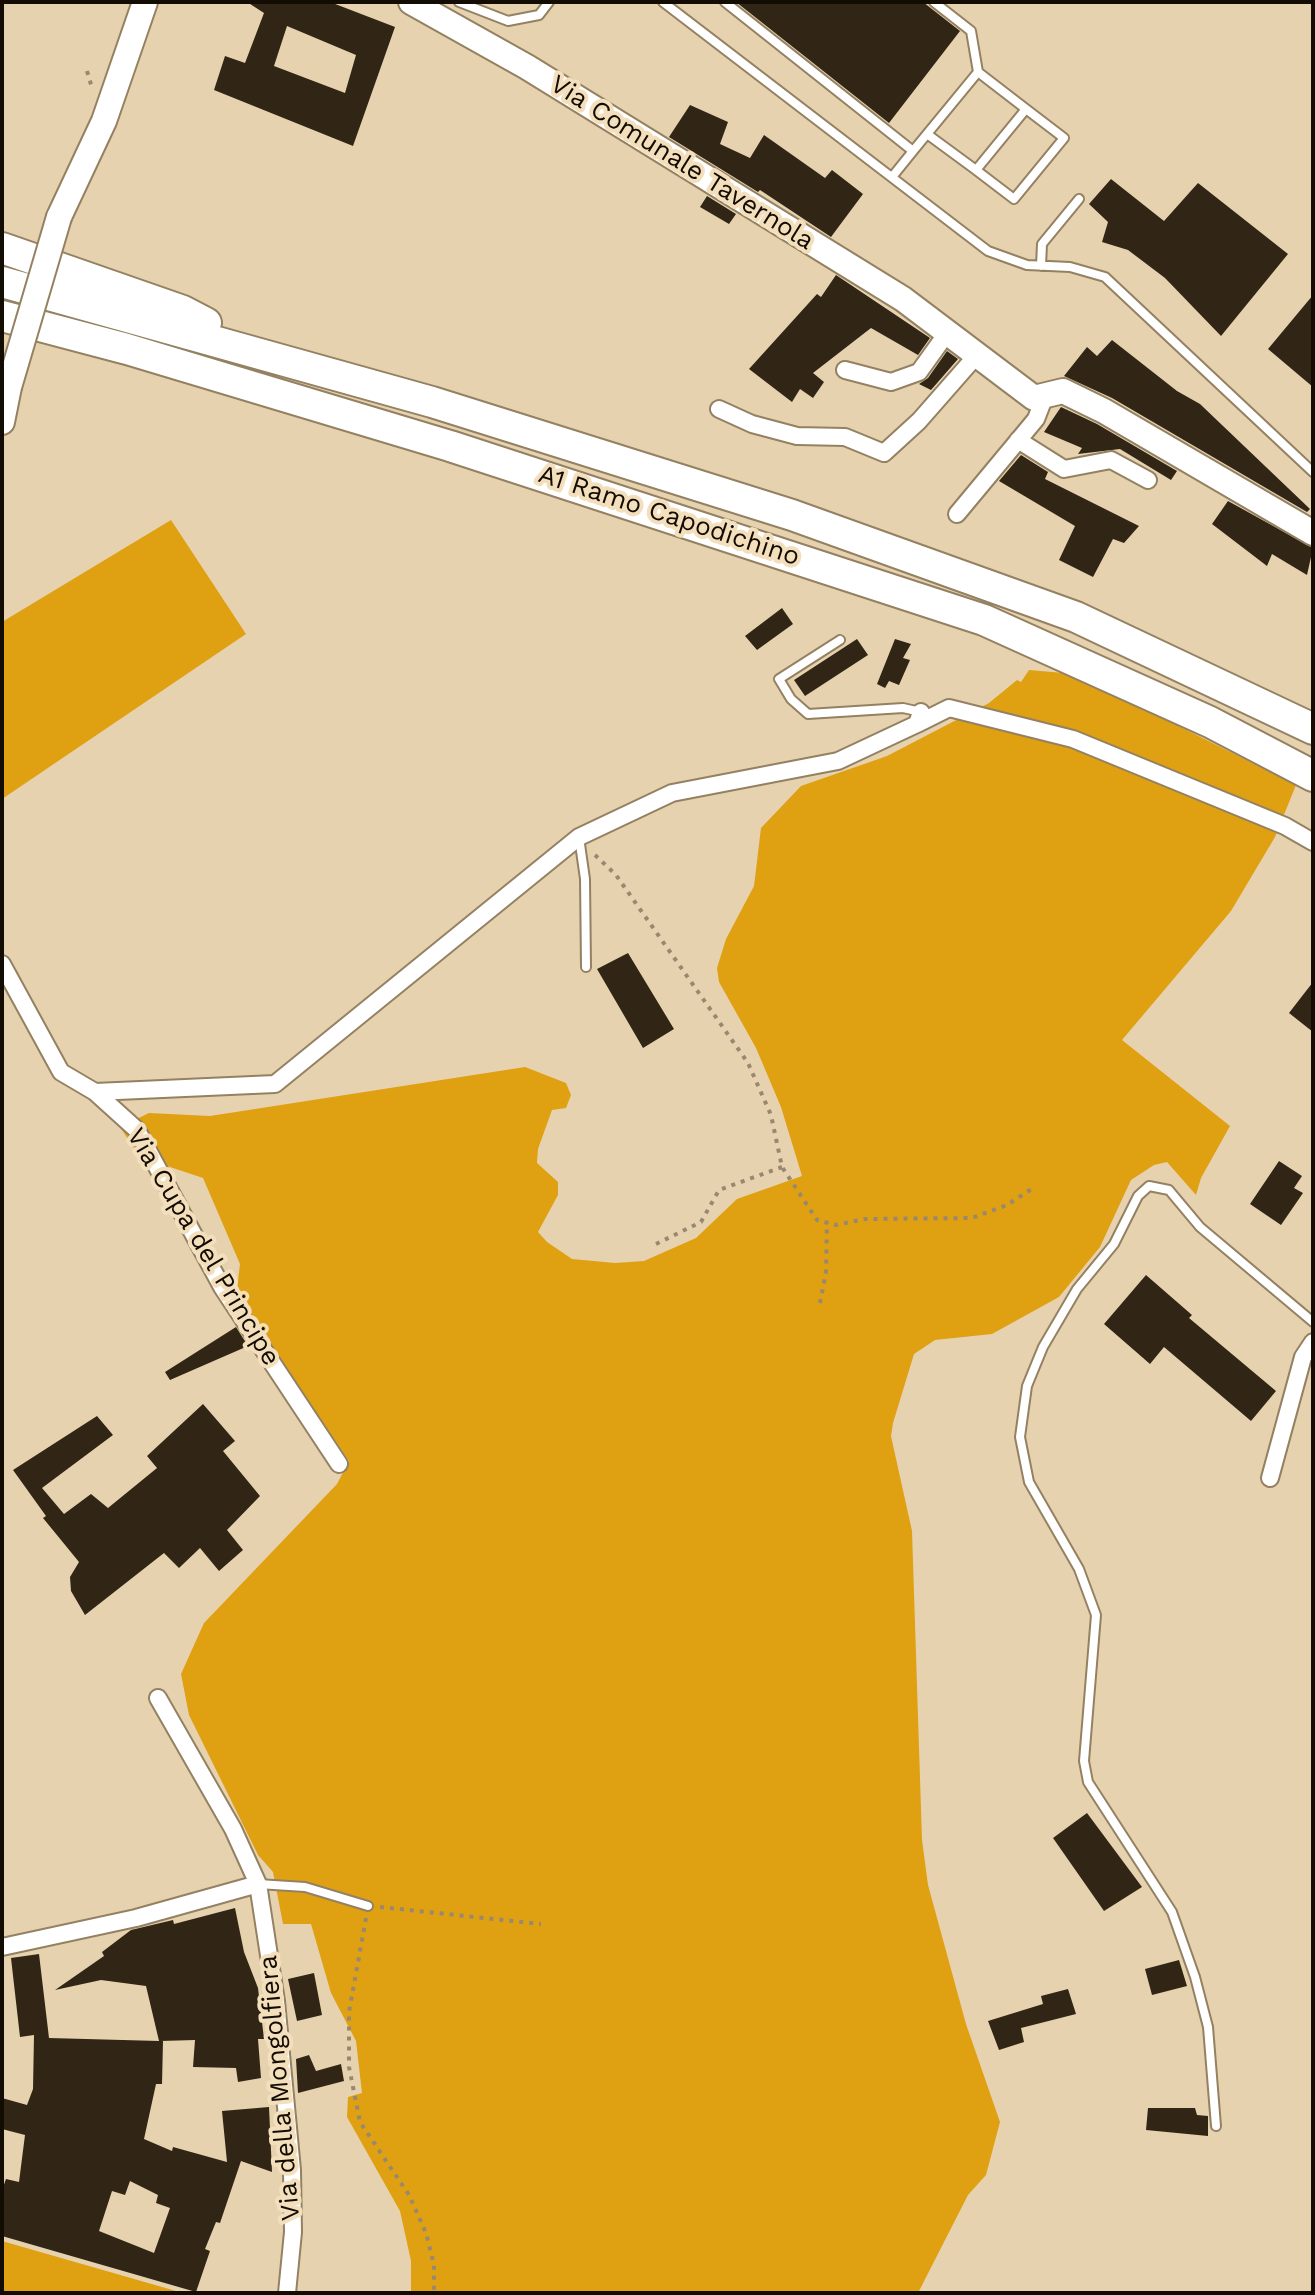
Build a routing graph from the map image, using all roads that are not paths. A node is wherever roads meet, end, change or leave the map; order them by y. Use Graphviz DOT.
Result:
graph roads {
  1 [pos="145,2"];
  2 [pos="411,2"];
  3 [pos="459,2"];
  4 [pos="549,2"];
  5 [pos="663,2"];
  6 [pos="725,2"];
  7 [pos="934,2"];
  8 [pos="676,6"];
  9 [pos="978,72"];
  10 [pos="1026,109"];
  11 [pos="927,134"];
  12 [pos="913,151"];
  13 [pos="976,170"];
  14 [pos="892,177"];
  15 [pos="1079,199"];
  16 [pos="2,248"];
  17 [pos="1041,266"];
  18 [pos="2,282"];
  19 [pos="2,316"];
  20 [pos="947,333"];
  21 [pos="2,334"];
  22 [pos="127,349"];
  23 [pos="253,350"];
  24 [pos="976,356"];
  25 [pos="845,370"];
  26 [pos="1045,396"];
  27 [pos="719,409"];
  28 [pos="2,422"];
  29 [pos="1018,440"];
  30 [pos="1313,472"];
  31 [pos="1148,480"];
  32 [pos="957,514"];
  33 [pos="1313,533"];
  34 [pos="840,640"];
  35 [pos="919,718"];
  36 [pos="1313,729"];
  37 [pos="1313,776"];
  38 [pos="579,837"];
  39 [pos="1313,842"];
  40 [pos="2,964"];
  41 [pos="586,967"];
  42 [pos="95,1092"];
  43 [pos="1313,1322"];
  44 [pos="1313,1342"];
  45 [pos="339,1464"];
  46 [pos="1270,1478"];
  47 [pos="158,1698"];
  48 [pos="258,1884"];
  49 [pos="368,1906"];
  50 [pos="2,1947"];
  51 [pos="1216,2126"];
  52 [pos="287,2293"];
  1 -- 28 [label="street, bridge"];
  2 -- 20 [label="street, Via Comunale Tavernola"];
  3 -- 4 [label="lane"];
  5 -- 8 [label="lane"];
  6 -- 12 [label="lane"];
  7 -- 9 [label="lane"];
  8 -- 14 [label="lane"];
  9 -- 10 [label="lane"];
  9 -- 11 [label="lane"];
  10 -- 13 [label="lane"];
  10 -- 13 [label="lane"];
  11 -- 12 [label="lane"];
  11 -- 13 [label="lane"];
  12 -- 14 [label="lane"];
  14 -- 17 [label="lane"];
  15 -- 17 [label="lane"];
  16 -- 23 [label="highway"];
  17 -- 30 [label="lane"];
  18 -- 23 [label="highway, A1 Ramo Capodichino"];
  19 -- 22 [label="highway, A1 Ramo Capodichino"];
  20 -- 24 [label="street, Via Comunale Tavernola"];
  20 -- 25 [label="street"];
  21 -- 22 [label="highway"];
  22 -- 37 [label="highway, A1 Ramo Capodichino"];
  23 -- 36 [label="highway, A1 Ramo Capodichino"];
  24 -- 26 [label="street, Via Comunale Tavernola"];
  24 -- 27 [label="street"];
  26 -- 29 [label="street"];
  26 -- 33 [label="street, Via Comunale Tavernola"];
  29 -- 31 [label="street"];
  29 -- 32 [label="street"];
  34 -- 35 [label="lane"];
  35 -- 38 [label="street"];
  35 -- 39 [label="street"];
  38 -- 41 [label="lane"];
  38 -- 42 [label="street"];
  40 -- 42 [label="street, Via Cupa del Principe"];
  42 -- 45 [label="street, Via Cupa del Principe"];
  43 -- 51 [label="lane"];
  44 -- 46 [label="street"];
  47 -- 48 [label="street, Via della Mongolfiera"];
  48 -- 49 [label="lane"];
  48 -- 50 [label="street"];
  48 -- 52 [label="street, Via della Mongolfiera"];
}
